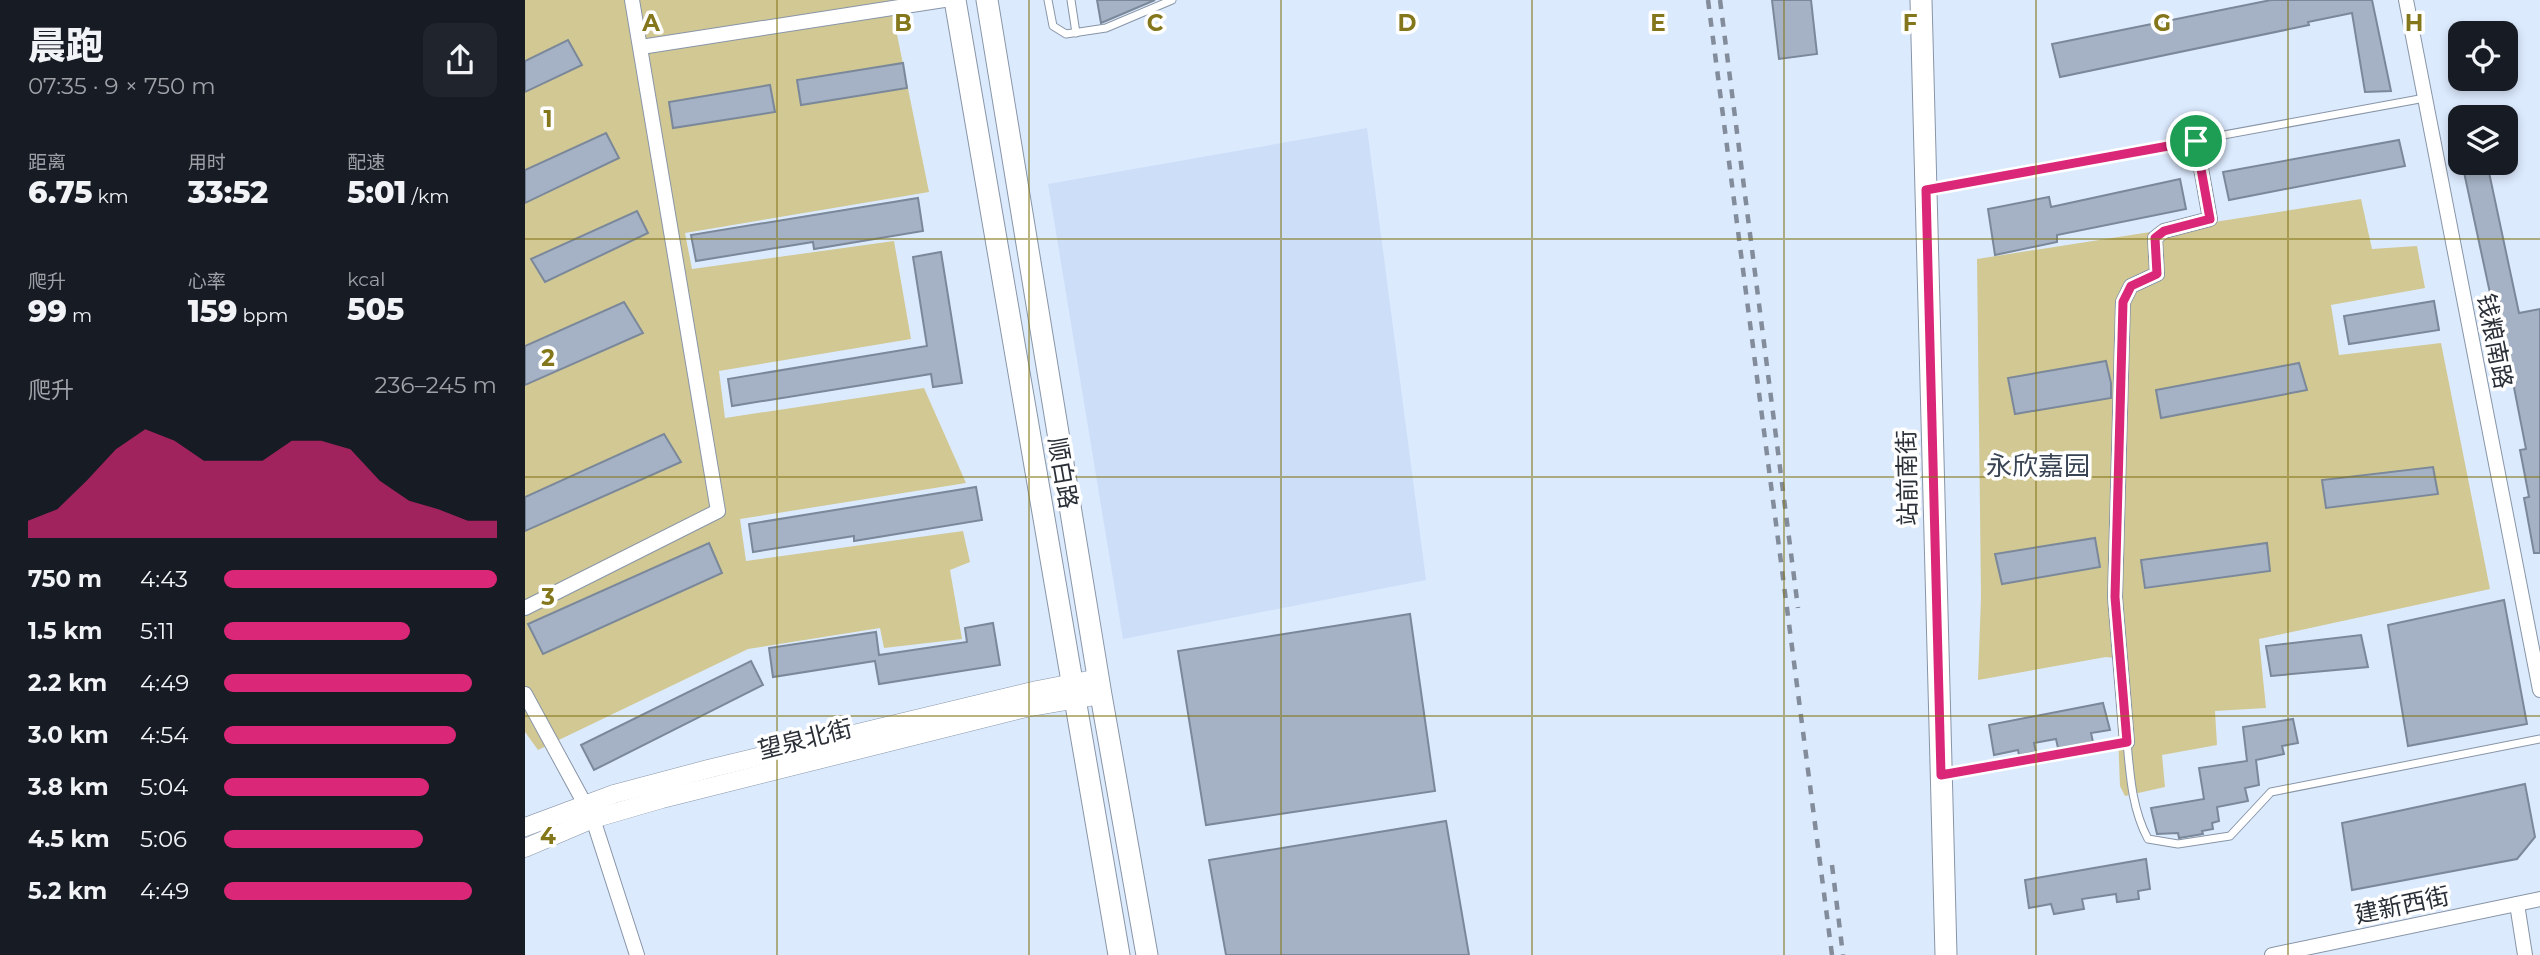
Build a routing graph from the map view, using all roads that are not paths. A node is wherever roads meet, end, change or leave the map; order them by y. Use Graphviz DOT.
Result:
graph roads {
  1 [pos="632,0"];
  2 [pos="944,0"];
  3 [pos="955,0"];
  4 [pos="988,0"];
  5 [pos="1048,0"];
  6 [pos="1071,0"];
  7 [pos="1172,0"];
  8 [pos="1921,0"];
  9 [pos="2406,0"];
  10 [pos="1076,33"];
  11 [pos="641,47"];
  12 [pos="2425,99"];
  13 [pos="2196,141"];
  14 [pos="1926,190"];
  15 [pos="525,608"];
  16 [pos="1100,686"];
  17 [pos="2540,690"];
  18 [pos="1073,691"];
  19 [pos="525,694"];
  20 [pos="2540,739"];
  21 [pos="2127,742"];
  22 [pos="1941,775"];
  23 [pos="589,812"];
  24 [pos="525,827"];
  25 [pos="525,848"];
  26 [pos="2540,899"];
  27 [pos="2517,904"];
  28 [pos="638,955"];
  29 [pos="1119,955"];
  30 [pos="1147,955"];
  31 [pos="1946,955"];
  32 [pos="2272,955"];
  33 [pos="2525,955"];
  1 -- 11 [label="street"];
  2 -- 11 [label="street"];
  3 -- 18 [label="main road, 顺白路"];
  4 -- 16 [label="main road, 顺白路"];
  5 -- 10 [label="lane"];
  6 -- 10 [label="lane"];
  7 -- 10 [label="lane"];
  8 -- 14 [label="main road, 站前南街"];
  9 -- 12 [label="street, 钱粮南路"];
  11 -- 15 [label="street"];
  12 -- 13 [label="lane"];
  12 -- 17 [label="street, 钱粮南路"];
  13 -- 14 [label="lane"];
  13 -- 21 [label="street"];
  14 -- 22 [label="main road, 站前南街"];
  16 -- 18 [label="street, 望泉北街"];
  16 -- 30 [label="main road, 顺白路"];
  18 -- 23 [label="street, 望泉北街"];
  18 -- 29 [label="main road, 顺白路"];
  19 -- 23 [label="street"];
  20 -- 21 [label="lane"];
  21 -- 22 [label="lane"];
  22 -- 31 [label="main road, 站前南街"];
  23 -- 24 [label="street, 望泉北街"];
  23 -- 25 [label="street, 望泉北街"];
  23 -- 28 [label="street"];
  26 -- 27 [label="street, 建新西街"];
  27 -- 32 [label="street, 建新西街"];
  27 -- 33 [label="street"];
}
